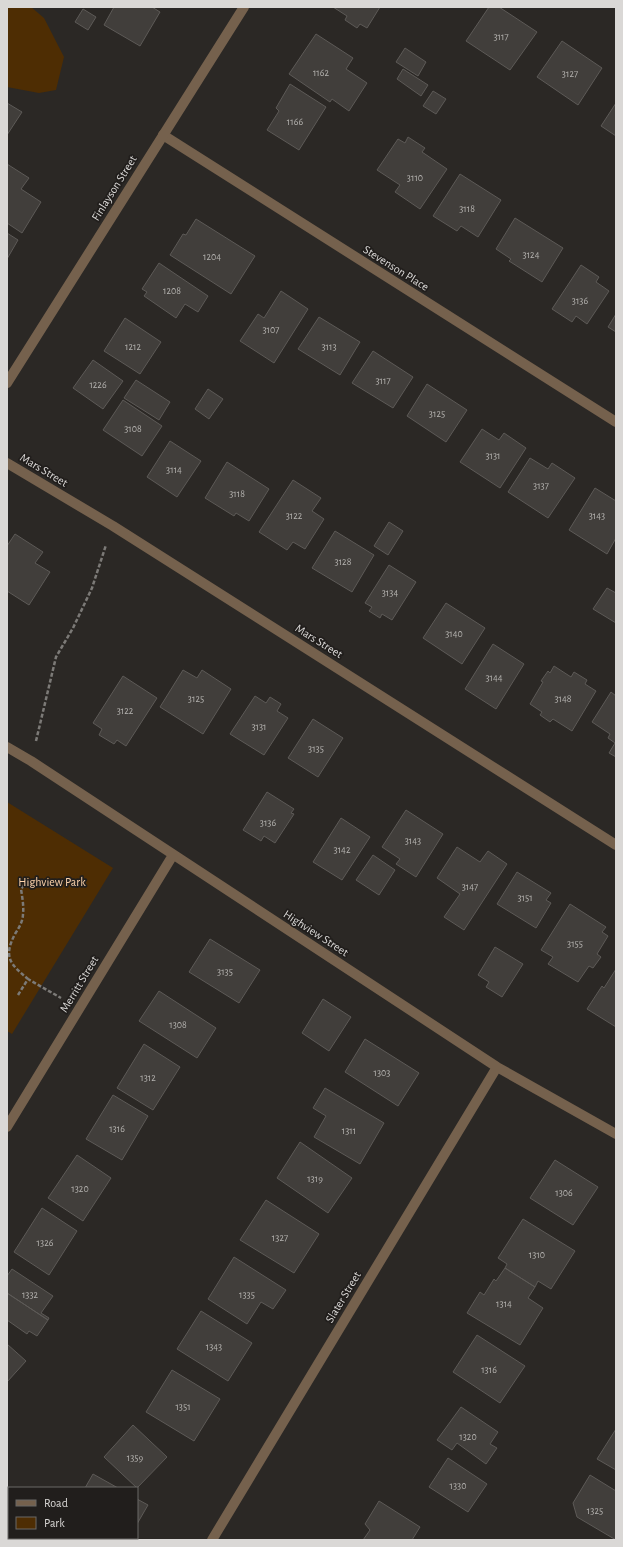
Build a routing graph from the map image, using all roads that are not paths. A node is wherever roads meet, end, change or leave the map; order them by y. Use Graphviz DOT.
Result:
graph roads {
  1 [pos="244,7"];
  2 [pos="163,135"];
  3 [pos="7,383"];
  4 [pos="616,422"];
  5 [pos="7,463"];
  6 [pos="7,747"];
  7 [pos="616,845"];
  8 [pos="173,855"];
  9 [pos="497,1067"];
  10 [pos="7,1127"];
  11 [pos="616,1134"];
  12 [pos="212,1540"];
  1 -- 2 [label="street, Finlayson Street"];
  2 -- 3 [label="street, Finlayson Street"];
  2 -- 4 [label="street, Stevenson Place"];
  5 -- 7 [label="street, Mars Street"];
  6 -- 8 [label="street, Highview Street"];
  8 -- 9 [label="street, Highview Street"];
  8 -- 10 [label="street, Merritt Street"];
  9 -- 11 [label="street, Highview Street"];
  9 -- 12 [label="street, Slater Street"];
}
